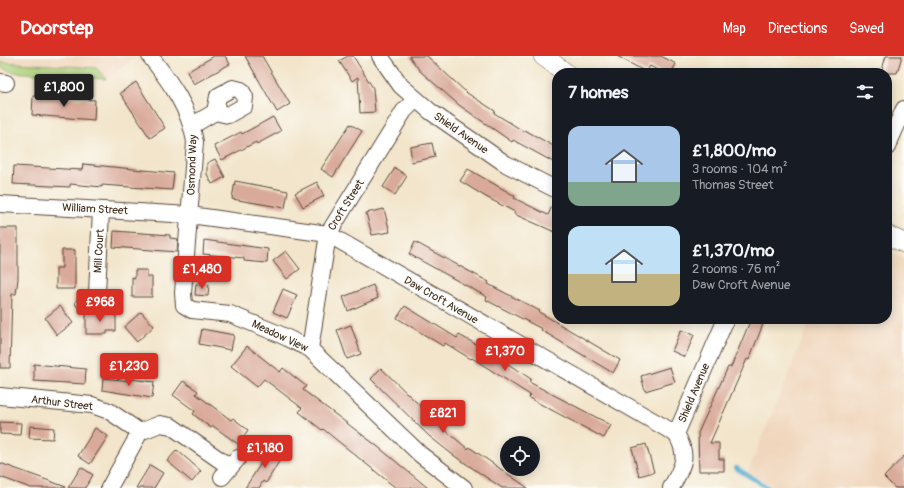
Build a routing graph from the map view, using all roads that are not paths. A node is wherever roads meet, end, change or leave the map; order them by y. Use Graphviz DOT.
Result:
graph roads {
  1 [pos="150,56"];
  2 [pos="380,56"];
  3 [pos="543,56"];
  4 [pos="559,68"];
  5 [pos="416,99"];
  6 [pos="904,109"];
  7 [pos="215,112"];
  8 [pos="193,125"];
  9 [pos="892,136"];
  10 [pos="552,187"];
  11 [pos="0,204"];
  12 [pos="101,210"];
  13 [pos="190,215"];
  14 [pos="328,234"];
  15 [pos="892,237"];
  16 [pos="904,243"];
  17 [pos="96,293"];
  18 [pos="80,303"];
  19 [pos="116,306"];
  20 [pos="724,324"];
  21 [pos="310,349"];
  22 [pos="0,396"];
  23 [pos="140,432"];
  24 [pos="676,434"];
  25 [pos="230,467"];
  26 [pos="109,488"];
  27 [pos="464,488"];
  28 [pos="671,488"];
  1 -- 8 [label="street, Osmond Way"];
  2 -- 5 [label="street, Shield Avenue"];
  3 -- 4 [label="street"];
  5 -- 10 [label="street, Shield Avenue"];
  5 -- 14 [label="street, Croft Street"];
  6 -- 9 [label="street"];
  7 -- 8 [label="street"];
  8 -- 13 [label="street, Osmond Way"];
  11 -- 12 [label="street, William Street"];
  12 -- 13 [label="street, William Street"];
  12 -- 17 [label="street, Mill Court"];
  13 -- 14 [label="street, Daw Croft Avenue"];
  13 -- 21 [label="street, Meadow View"];
  14 -- 21 [label="street, Croft Street"];
  14 -- 24 [label="street, Daw Croft Avenue"];
  15 -- 16 [label="street"];
  17 -- 18 [label="lane"];
  17 -- 19 [label="lane"];
  20 -- 24 [label="street, Shield Avenue"];
  21 -- 27 [label="street, Meadow View"];
  22 -- 23 [label="street, Arthur Street"];
  23 -- 25 [label="street"];
  23 -- 26 [label="street"];
  24 -- 28 [label="street, Shield Avenue"];
}
